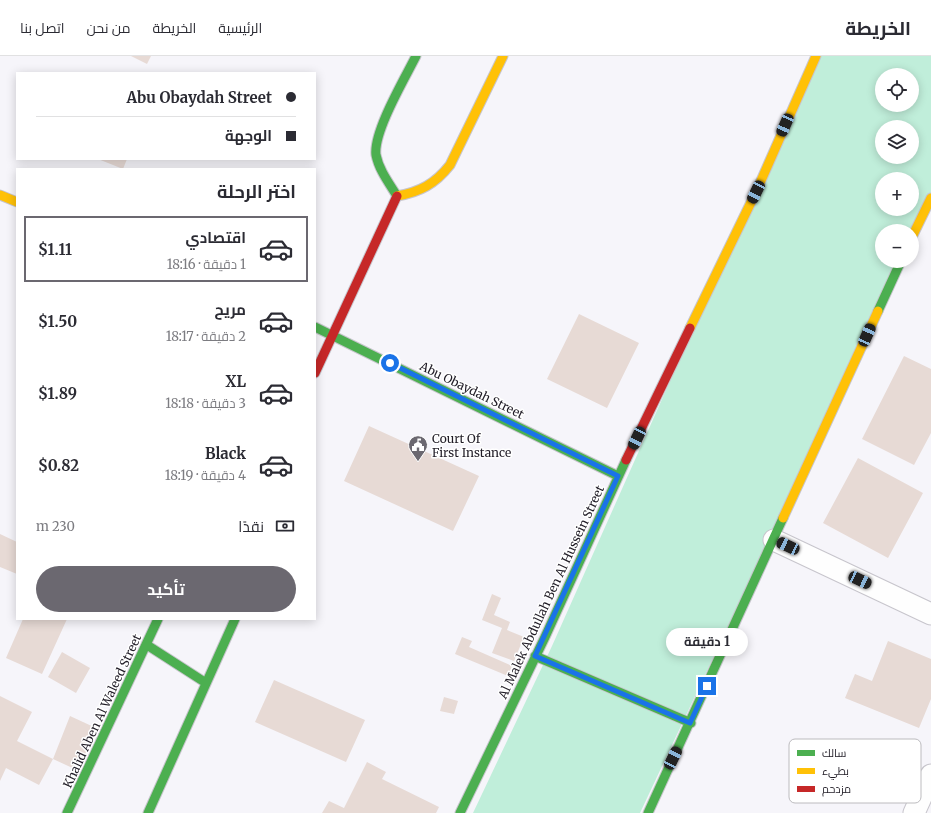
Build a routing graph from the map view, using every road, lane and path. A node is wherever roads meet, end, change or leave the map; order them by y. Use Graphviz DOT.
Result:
graph roads {
  1 [pos="416,56"];
  2 [pos="503,56"];
  3 [pos="816,56"];
  4 [pos="0,195"];
  5 [pos="398,196"];
  6 [pos="931,198"];
  7 [pos="16,202"];
  8 [pos="918,224"];
  9 [pos="898,268"];
  10 [pos="316,327"];
  11 [pos="333,335"];
  12 [pos="316,371"];
  13 [pos="618,476"];
  14 [pos="774,540"];
  15 [pos="931,614"];
  16 [pos="158,620"];
  17 [pos="235,620"];
  18 [pos="147,645"];
  19 [pos="535,656"];
  20 [pos="206,683"];
  21 [pos="690,723"];
  22 [pos="931,775"];
  23 [pos="921,797"];
  24 [pos="918,803"];
  25 [pos="67,813"];
  26 [pos="148,813"];
  27 [pos="460,813"];
  28 [pos="648,813"];
  29 [pos="914,813"];
  1 -- 5 [label="main road"];
  2 -- 5 [label="main road"];
  3 -- 13 [label="main road, Al Malek Abdullah Ben Al Hussein Street"];
  4 -- 7 [label="main road"];
  5 -- 11 [label="main road"];
  6 -- 8 [label="main road"];
  9 -- 14 [label="main road"];
  10 -- 11 [label="main road, Abu Obaydah Street"];
  11 -- 12 [label="main road"];
  11 -- 13 [label="main road, Abu Obaydah Street"];
  13 -- 19 [label="main road, Al Malek Abdullah Ben Al Hussein Street"];
  14 -- 15 [label="street"];
  14 -- 21 [label="main road"];
  16 -- 18 [label="main road, Khalid Aben Al Waleed Street"];
  17 -- 20 [label="main road"];
  18 -- 20 [label="main road"];
  18 -- 25 [label="main road, Khalid Aben Al Waleed Street"];
  19 -- 21 [label="main road"];
  19 -- 27 [label="main road, Al Malek Abdullah Ben Al Hussein Street"];
  20 -- 26 [label="main road"];
  21 -- 28 [label="main road"];
  22 -- 23 [label="street"];
  24 -- 29 [label="street"];
}
